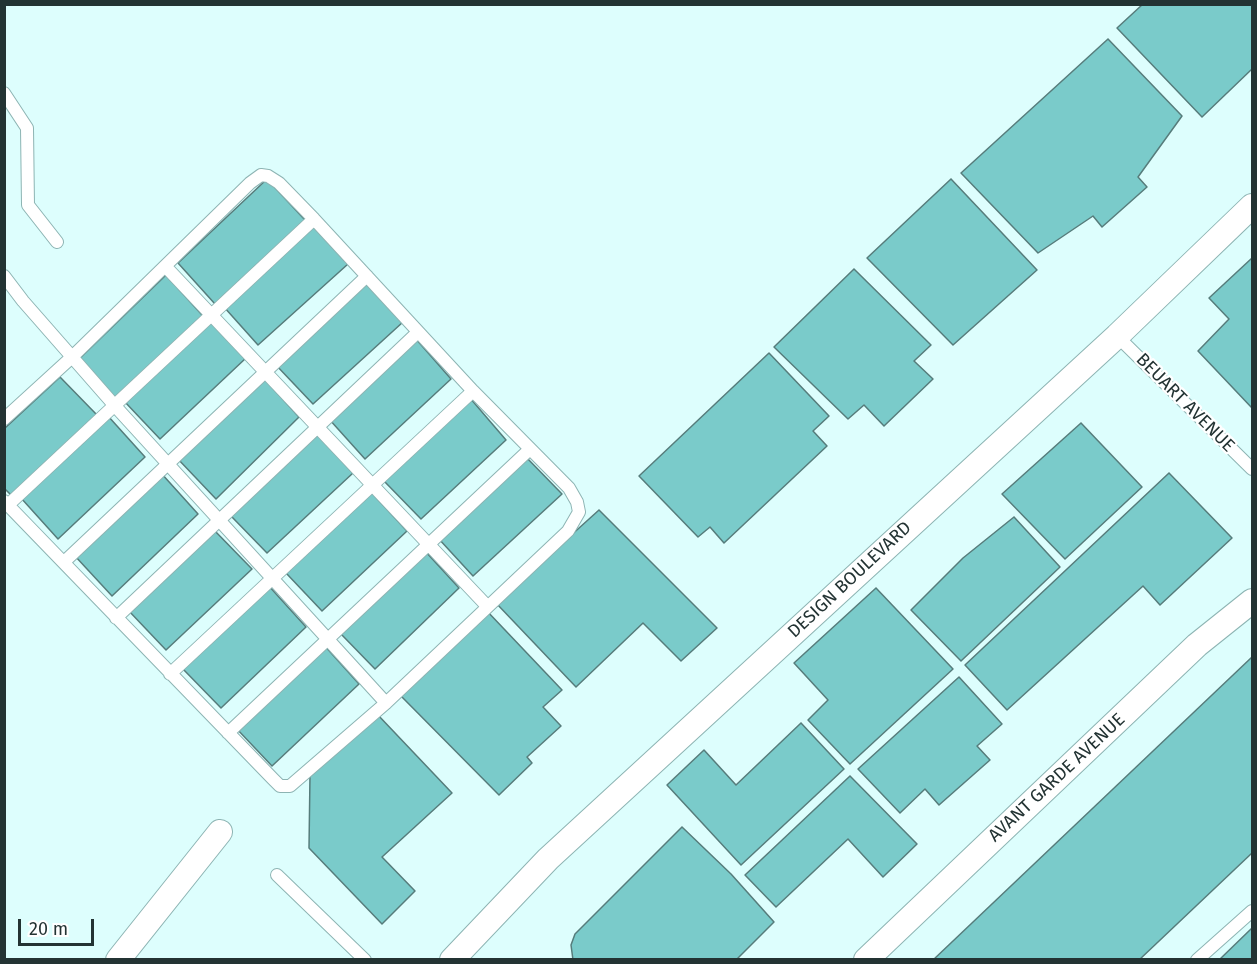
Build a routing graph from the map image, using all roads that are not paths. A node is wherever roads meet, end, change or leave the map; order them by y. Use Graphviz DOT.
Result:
graph roads {
  1 [pos="4,93"];
  2 [pos="1252,206"];
  3 [pos="314,219"];
  4 [pos="57,242"];
  5 [pos="165,266"];
  6 [pos="4,276"];
  7 [pos="366,276"];
  8 [pos="212,315"];
  9 [pos="418,332"];
  10 [pos="1117,336"];
  11 [pos="72,357"];
  12 [pos="265,371"];
  13 [pos="473,391"];
  14 [pos="115,406"];
  15 [pos="4,418"];
  16 [pos="318,428"];
  17 [pos="530,449"];
  18 [pos="167,464"];
  19 [pos="1252,469"];
  20 [pos="373,485"];
  21 [pos="6,503"];
  22 [pos="219,520"];
  23 [pos="429,544"];
  24 [pos="64,562"];
  25 [pos="271,578"];
  26 [pos="1252,601"];
  27 [pos="487,606"];
  28 [pos="116,618"];
  29 [pos="327,639"];
  30 [pos="170,674"];
  31 [pos="386,703"];
  32 [pos="228,733"];
  33 [pos="220,832"];
  34 [pos="278,875"];
  35 [pos="1252,911"];
  36 [pos="867,959"];
  37 [pos="118,960"];
  38 [pos="365,960"];
  39 [pos="452,960"];
  40 [pos="1197,960"];
  1 -- 4 [label="lane"];
  2 -- 10 [label="street, DESIGN BOULEVARD"];
  3 -- 5 [label="lane"];
  3 -- 7 [label="lane"];
  3 -- 8 [label="lane"];
  5 -- 8 [label="lane"];
  5 -- 11 [label="lane"];
  6 -- 11 [label="lane"];
  7 -- 9 [label="lane"];
  7 -- 12 [label="lane"];
  8 -- 12 [label="lane"];
  8 -- 14 [label="lane"];
  9 -- 13 [label="lane"];
  9 -- 16 [label="lane"];
  10 -- 19 [label="lane, BEUART AVENUE"];
  10 -- 39 [label="street, DESIGN BOULEVARD"];
  11 -- 14 [label="lane"];
  11 -- 15 [label="lane"];
  12 -- 16 [label="lane"];
  12 -- 18 [label="lane"];
  13 -- 17 [label="lane"];
  13 -- 20 [label="lane"];
  14 -- 18 [label="lane"];
  14 -- 21 [label="lane"];
  16 -- 20 [label="lane"];
  16 -- 22 [label="lane"];
  17 -- 23 [label="lane"];
  17 -- 27 [label="lane"];
  18 -- 22 [label="lane"];
  18 -- 24 [label="lane"];
  20 -- 23 [label="lane"];
  20 -- 25 [label="lane"];
  21 -- 24 [label="lane"];
  22 -- 25 [label="lane"];
  22 -- 28 [label="lane"];
  23 -- 27 [label="lane"];
  23 -- 29 [label="lane"];
  24 -- 28 [label="lane"];
  25 -- 29 [label="lane"];
  25 -- 30 [label="lane"];
  26 -- 36 [label="street, AVANT GARDE AVENUE"];
  27 -- 31 [label="lane"];
  28 -- 30 [label="lane"];
  29 -- 31 [label="lane"];
  29 -- 32 [label="lane"];
  30 -- 32 [label="lane"];
  31 -- 32 [label="lane"];
  33 -- 37 [label="street"];
  34 -- 38 [label="lane"];
  35 -- 40 [label="lane"];
}
